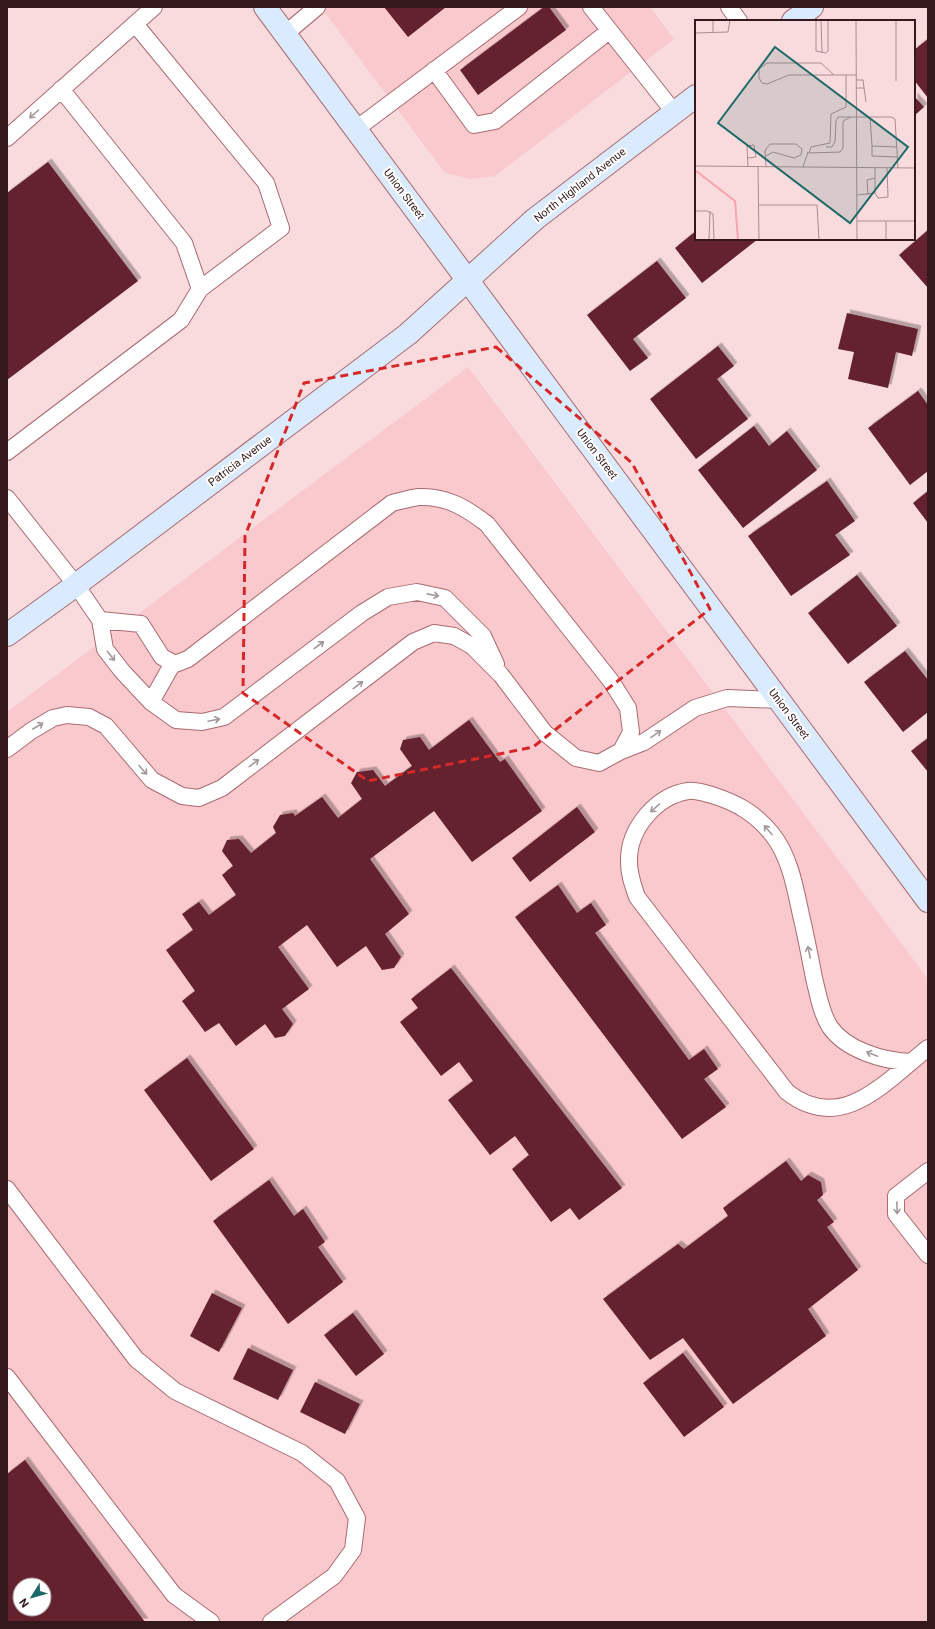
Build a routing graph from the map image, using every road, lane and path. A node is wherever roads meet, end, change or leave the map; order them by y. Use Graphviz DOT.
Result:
graph roads {
  1 [pos="154,7"];
  2 [pos="265,7"];
  3 [pos="317,7"];
  4 [pos="519,7"];
  5 [pos="591,7"];
  6 [pos="729,7"];
  7 [pos="812,7"];
  8 [pos="738,20"];
  9 [pos="795,20"];
  10 [pos="135,24"];
  11 [pos="609,31"];
  12 [pos="285,34"];
  13 [pos="434,70"];
  14 [pos="62,89"];
  15 [pos="695,97"];
  16 [pos="674,112"];
  17 [pos="356,129"];
  18 [pos="7,138"];
  19 [pos="468,280"];
  20 [pos="200,289"];
  21 [pos="7,452"];
  22 [pos="7,498"];
  23 [pos="76,585"];
  24 [pos="100,620"];
  25 [pos="7,634"];
  26 [pos="173,663"];
  27 [pos="501,675"];
  28 [pos="779,700"];
  29 [pos="151,702"];
  30 [pos="7,749"];
  31 [pos="621,751"];
  32 [pos="928,901"];
  33 [pos="928,1048"];
  34 [pos="910,1062"];
  35 [pos="928,1170"];
  36 [pos="7,1189"];
  37 [pos="928,1254"];
  38 [pos="7,1377"];
  39 [pos="211,1622"];
  40 [pos="271,1622"];
  1 -- 10 [label="lane"];
  2 -- 12 [label="street, Union Street"];
  3 -- 12 [label="lane"];
  4 -- 13 [label="lane"];
  5 -- 11 [label="lane"];
  6 -- 8 [label="lane"];
  7 -- 9 [label="street"];
  10 -- 14 [label="lane"];
  10 -- 20 [label="lane"];
  11 -- 13 [label="lane"];
  11 -- 16 [label="lane"];
  12 -- 17 [label="street, Union Street"];
  13 -- 17 [label="lane"];
  14 -- 18 [label="lane, one-way"];
  14 -- 20 [label="lane"];
  15 -- 16 [label="street, North Highland Avenue"];
  16 -- 19 [label="street, North Highland Avenue"];
  17 -- 19 [label="street, Union Street"];
  19 -- 23 [label="street, Patricia Avenue"];
  19 -- 28 [label="street, Union Street"];
  20 -- 21 [label="lane"];
  22 -- 23 [label="lane"];
  23 -- 24 [label="lane"];
  23 -- 25 [label="street, Patricia Avenue"];
  24 -- 26 [label="lane"];
  24 -- 29 [label="lane, one-way"];
  26 -- 29 [label="lane"];
  26 -- 31 [label="lane"];
  29 -- 27 [label="lane, one-way"];
  30 -- 27 [label="lane, one-way"];
  27 -- 31 [label="lane"];
  31 -- 28 [label="lane, one-way"];
  28 -- 32 [label="street, Union Street"];
  33 -- 34 [label="lane"];
  34 -- 34 [label="lane, one-way"];
  35 -- 37 [label="lane, one-way"];
  36 -- 40 [label="lane"];
  38 -- 39 [label="lane"];
}
